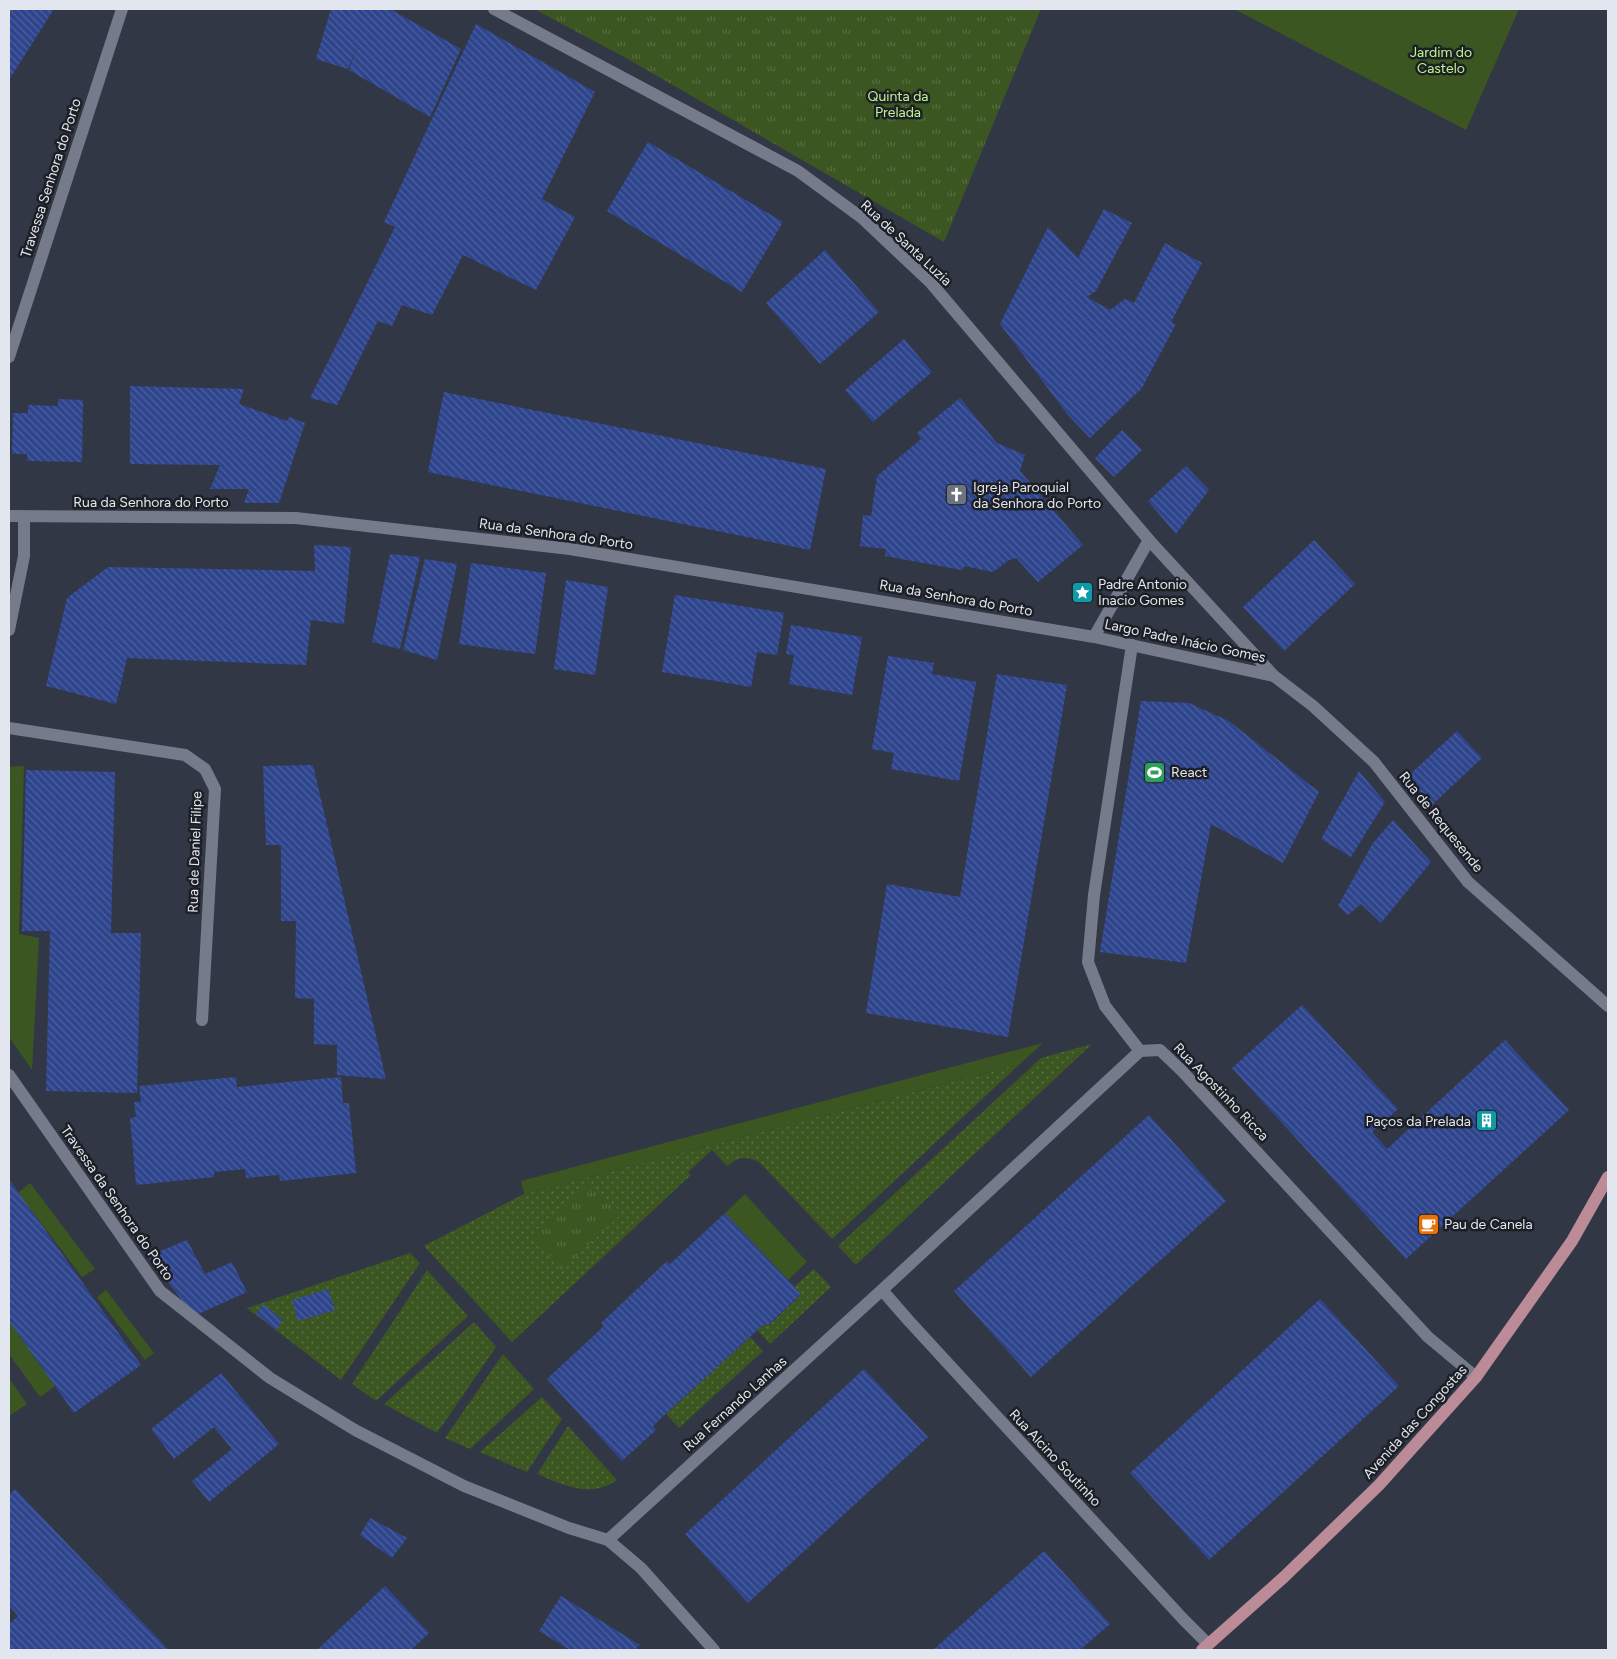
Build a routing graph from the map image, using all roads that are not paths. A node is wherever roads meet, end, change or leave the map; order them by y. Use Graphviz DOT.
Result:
graph roads {
  1 [pos="122,9"];
  2 [pos="494,9"];
  3 [pos="9,357"];
  4 [pos="9,516"];
  5 [pos="24,517"];
  6 [pos="1150,540"];
  7 [pos="9,630"];
  8 [pos="1094,637"];
  9 [pos="1132,645"];
  10 [pos="1274,676"];
  11 [pos="9,728"];
  12 [pos="1608,1006"];
  13 [pos="202,1020"];
  14 [pos="1140,1051"];
  15 [pos="9,1075"];
  16 [pos="1608,1177"];
  17 [pos="882,1290"];
  18 [pos="1476,1377"];
  19 [pos="608,1540"];
  20 [pos="1205,1647"];
  21 [pos="714,1650"];
  1 -- 3 [label="street, Travessa Senhora do Porto"];
  2 -- 6 [label="street, Rua de Santa Luzia"];
  4 -- 5 [label="street, Rua da Senhora do Porto"];
  5 -- 7 [label="street"];
  5 -- 8 [label="street, Rua da Senhora do Porto"];
  6 -- 8 [label="street, Largo Padre Inácio Gomes"];
  6 -- 10 [label="street, Largo Padre Inácio Gomes"];
  8 -- 9 [label="street, Largo Padre Inácio Gomes"];
  9 -- 10 [label="street, Largo Padre Inácio Gomes"];
  9 -- 14 [label="street"];
  10 -- 12 [label="street, Rua de Requesende"];
  11 -- 13 [label="street, Rua de Daniel Filipe"];
  14 -- 17 [label="street"];
  14 -- 18 [label="street, Rua Agostinho Ricca"];
  15 -- 19 [label="street, Travessa da Senhora do Porto"];
  16 -- 18 [label="main road, Avenida das Congostas"];
  17 -- 19 [label="street, Rua Fernando Lanhas"];
  17 -- 20 [label="street, Rua Alcino Soutinho"];
  18 -- 20 [label="main road, Avenida das Congostas"];
  19 -- 21 [label="street, Travessa da Senhora do Porto"];
}
